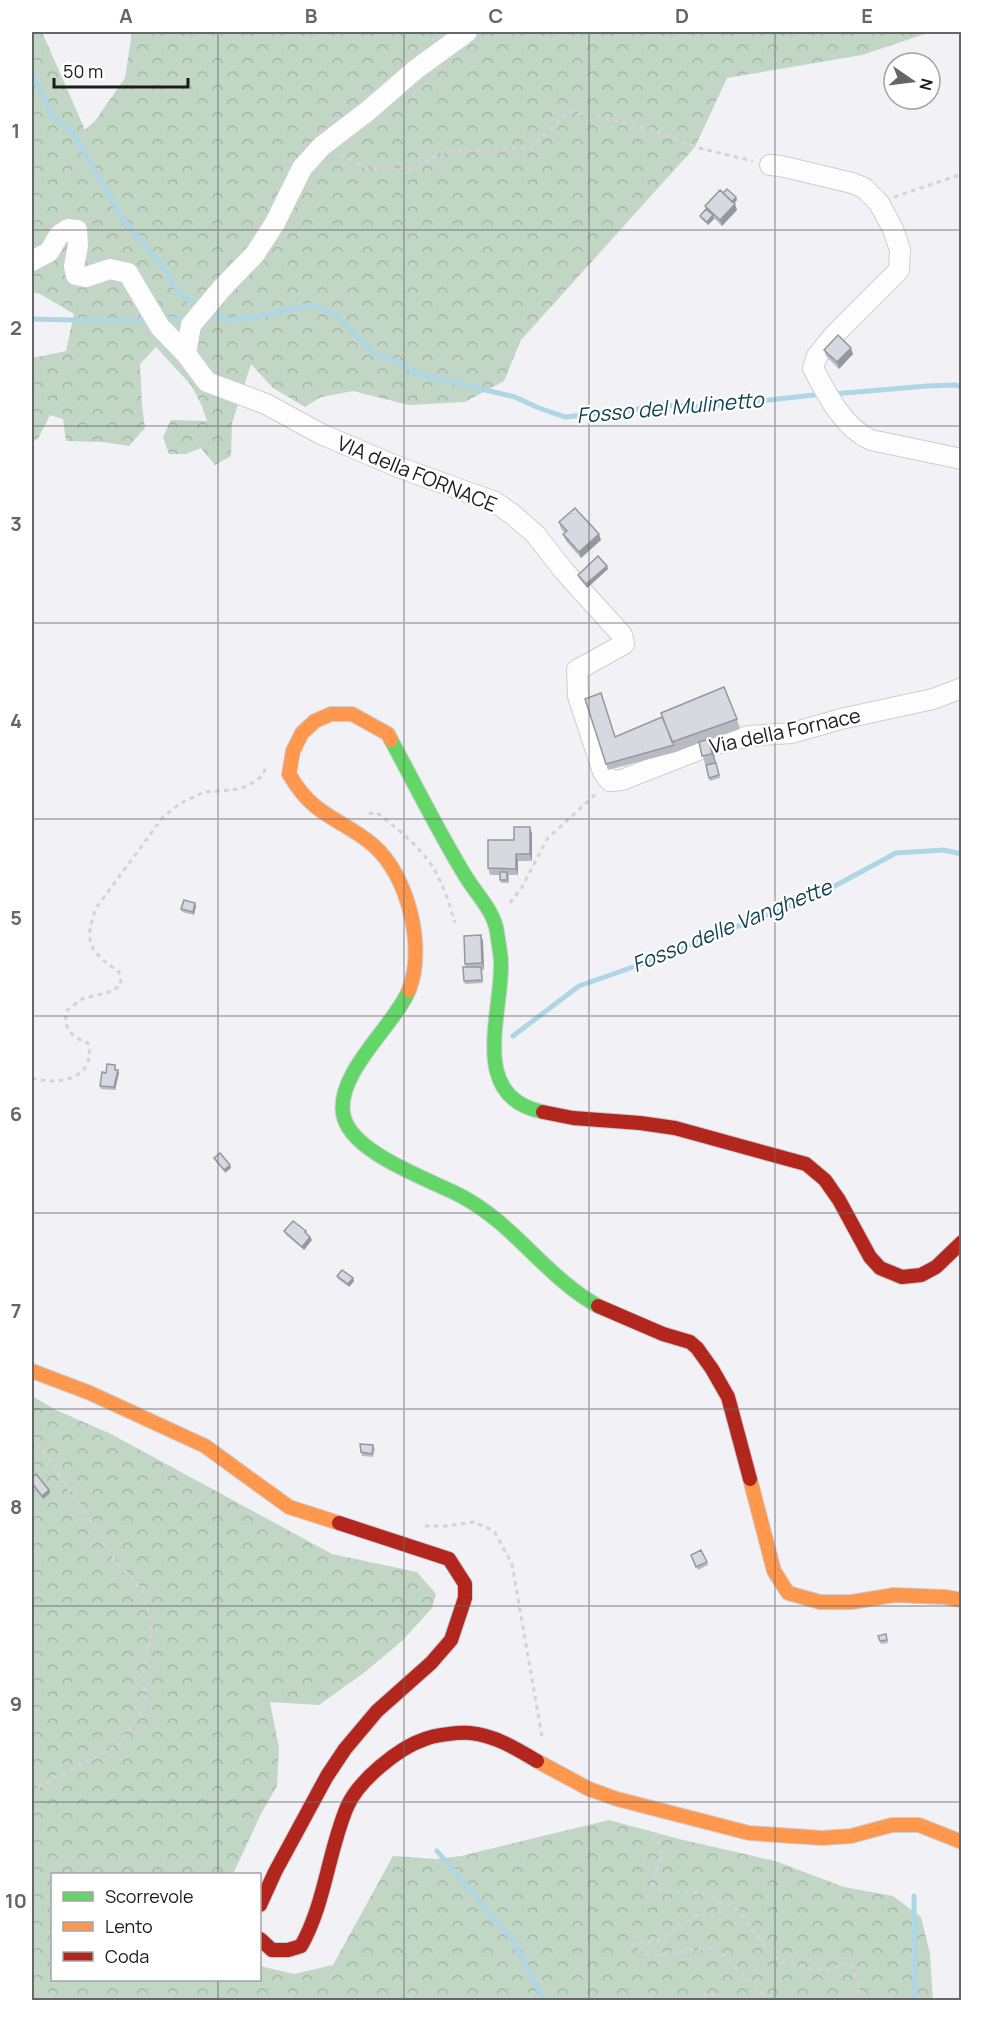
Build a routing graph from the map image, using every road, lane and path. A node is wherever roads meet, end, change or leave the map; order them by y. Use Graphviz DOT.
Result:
graph roads {
  1 [pos="467,32"];
  2 [pos="322,146"];
  3 [pos="770,165"];
  4 [pos="962,174"];
  5 [pos="879,203"];
  6 [pos="32,261"];
  7 [pos="186,354"];
  8 [pos="962,459"];
  9 [pos="962,688"];
  10 [pos="270,756"];
  11 [pos="610,781"];
  12 [pos="495,921"];
  13 [pos="32,1078"];
  14 [pos="962,1242"];
  15 [pos="32,1371"];
  16 [pos="32,1437"];
  17 [pos="962,1600"];
  18 [pos="32,1790"];
  19 [pos="647,1807"];
  20 [pos="962,1842"];
  21 [pos="716,1900"];
  22 [pos="261,1903"];
  23 [pos="261,1940"];
  24 [pos="695,2001"];
  25 [pos="722,2001"];
  26 [pos="769,2001"];
  27 [pos="858,2001"];
  1 -- 2 [label="street"];
  2 -- 3 [label="path"];
  2 -- 7 [label="street"];
  3 -- 5 [label="street"];
  4 -- 5 [label="path"];
  5 -- 8 [label="street"];
  6 -- 7 [label="street, VIA della FORNACE"];
  7 -- 11 [label="street, VIA della FORNACE"];
  9 -- 11 [label="street, Via della Fornace"];
  10 -- 13 [label="path"];
  11 -- 12 [label="path"];
  12 -- 14 [label="main road"];
  12 -- 17 [label="main road"];
  15 -- 22 [label="main road"];
  16 -- 18 [label="path"];
  19 -- 20 [label="main road"];
  19 -- 21 [label="path"];
  19 -- 23 [label="main road"];
  21 -- 26 [label="path"];
  21 -- 27 [label="path"];
  24 -- 25 [label="path"];
}
